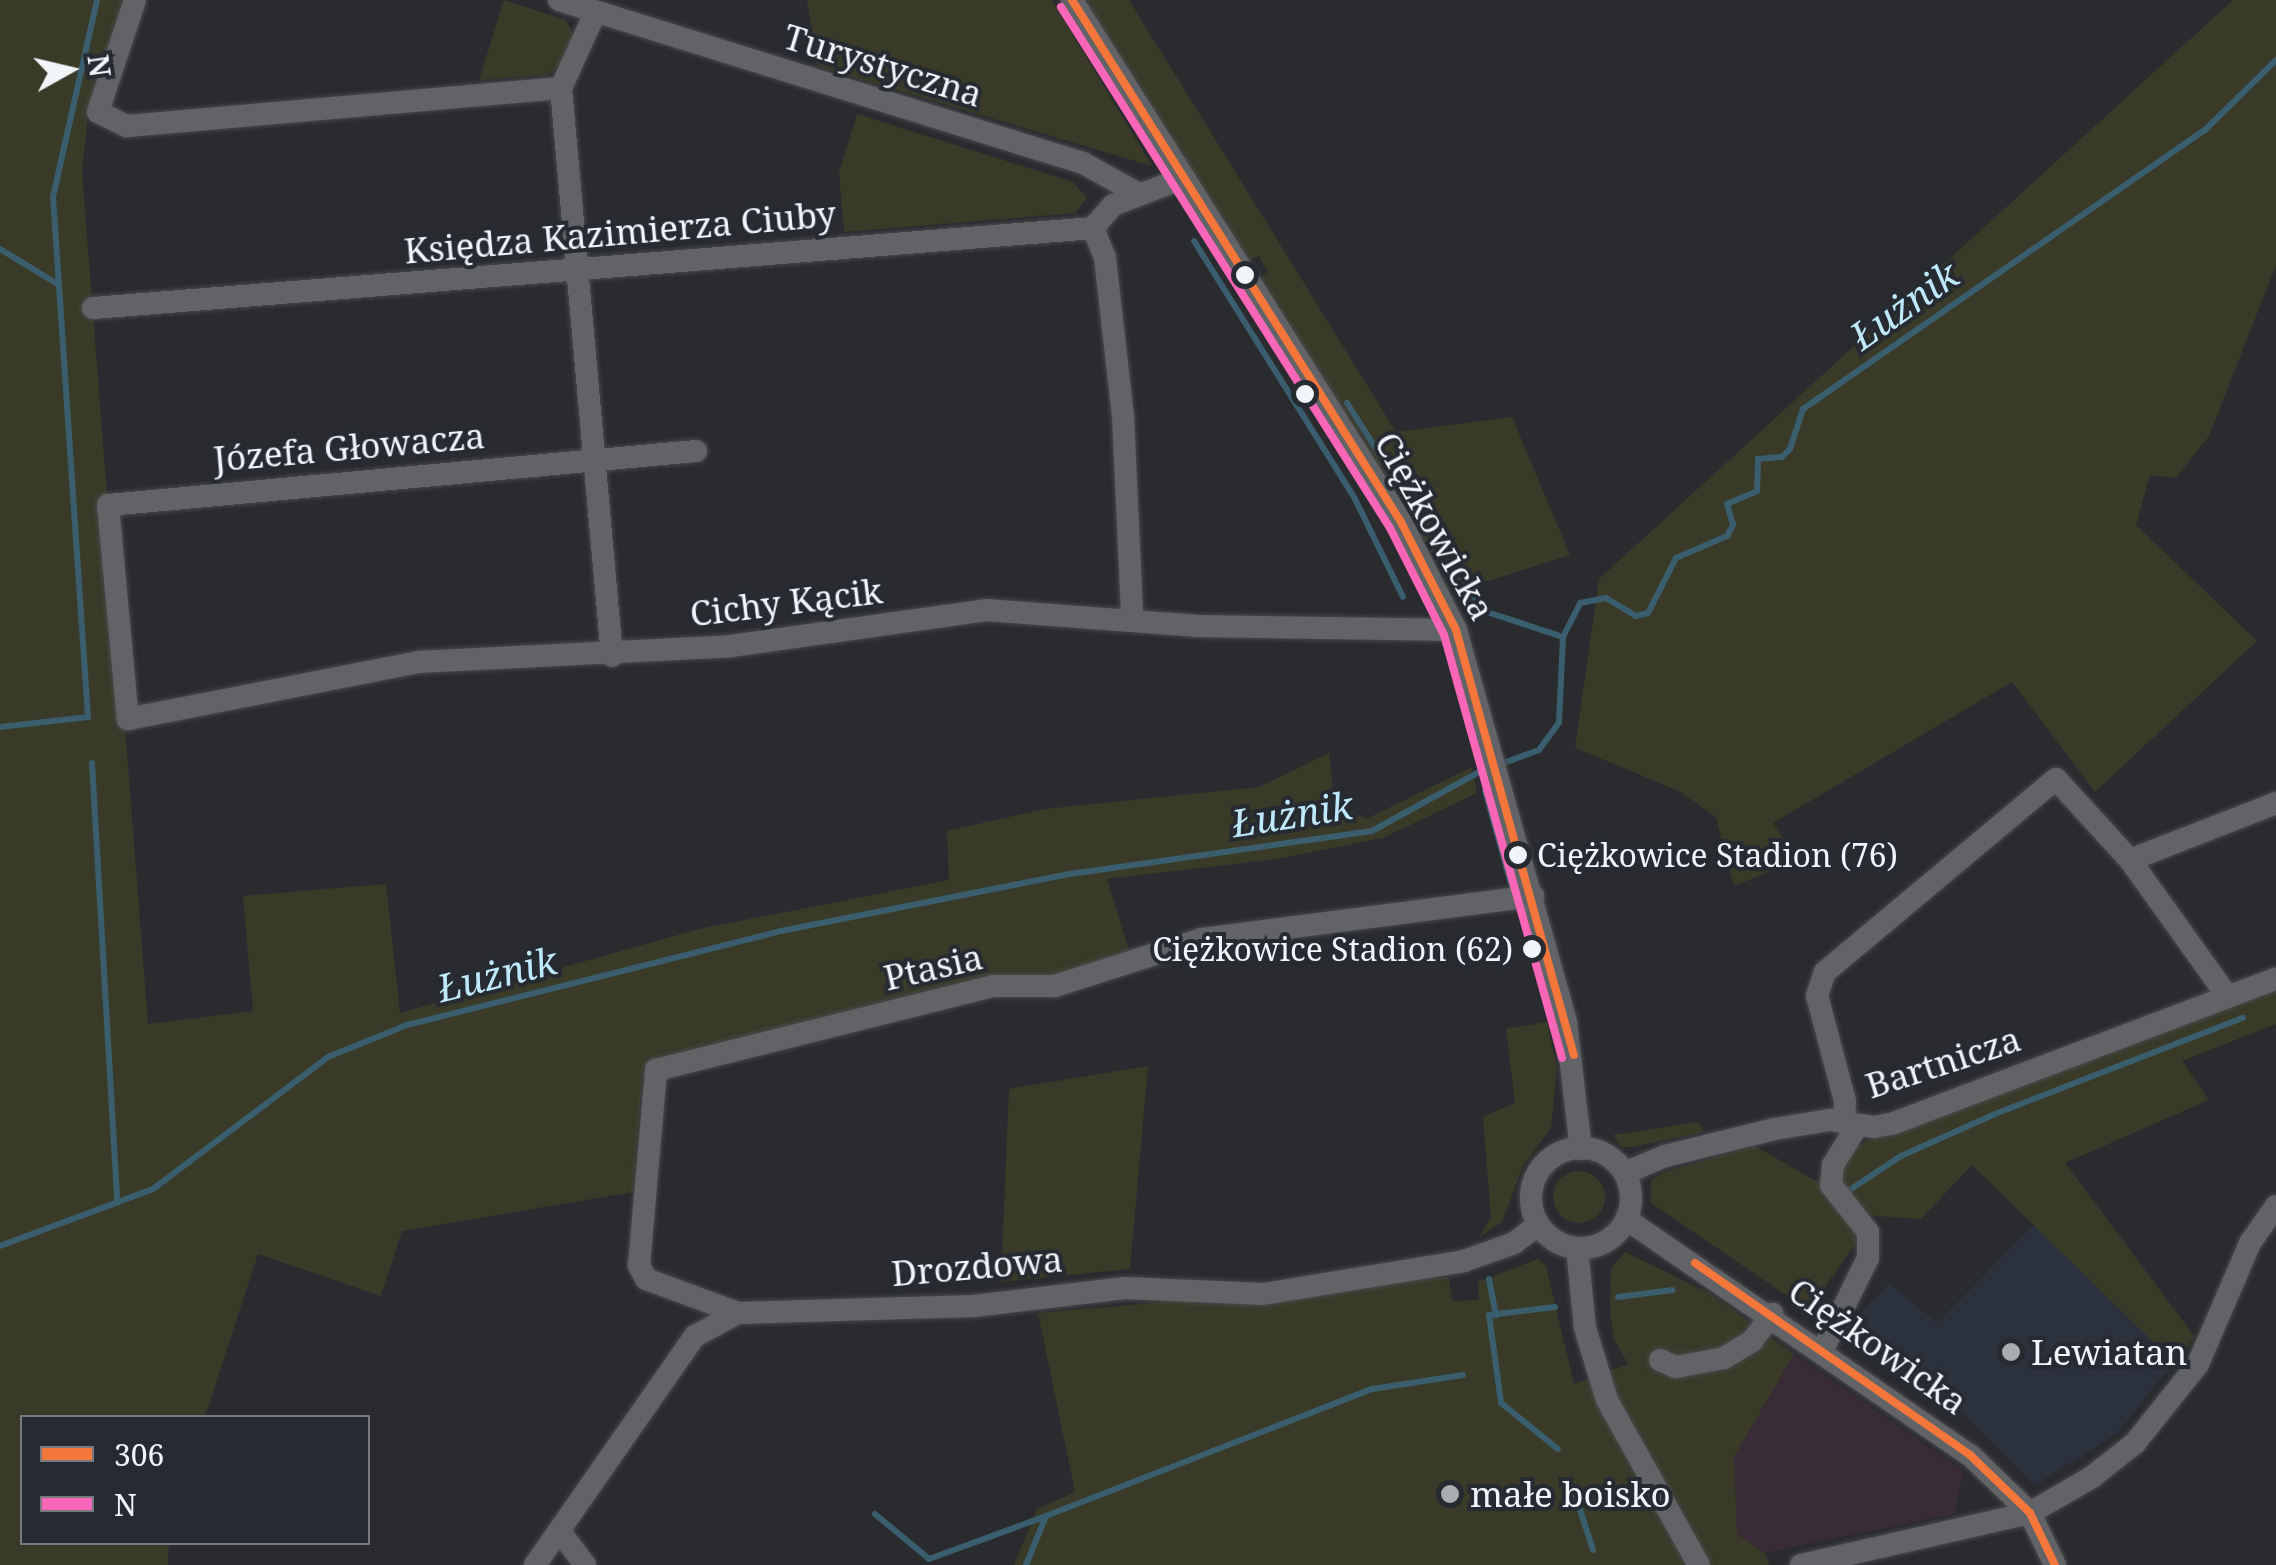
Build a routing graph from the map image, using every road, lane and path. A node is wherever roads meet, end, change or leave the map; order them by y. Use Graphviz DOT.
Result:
graph roads {
  1 [pos="135,0"];
  2 [pos="560,0"];
  3 [pos="1072,0"];
  4 [pos="595,13"];
  5 [pos="561,88"];
  6 [pos="1181,179"];
  7 [pos="1139,194"];
  8 [pos="1093,228"];
  9 [pos="581,271"];
  10 [pos="93,308"];
  11 [pos="696,451"];
  12 [pos="596,460"];
  13 [pos="1132,617"];
  14 [pos="1456,630"];
  15 [pos="612,656"];
  16 [pos="128,719"];
  17 [pos="2276,803"];
  18 [pos="2130,860"];
  19 [pos="1533,896"];
  20 [pos="2276,979"];
  21 [pos="2228,996"];
  22 [pos="1850,1124"];
  23 [pos="1581,1148"];
  24 [pos="1625,1174"];
  25 [pos="2276,1206"];
  26 [pos="1626,1218"];
  27 [pos="1538,1225"];
  28 [pos="1577,1248"];
  29 [pos="738,1313"];
  30 [pos="1772,1314"];
  31 [pos="1823,1350"];
  32 [pos="1660,1360"];
  33 [pos="2030,1512"];
  34 [pos="561,1533"];
  35 [pos="535,1565"];
  36 [pos="585,1565"];
  37 [pos="1699,1565"];
  38 [pos="1801,1565"];
  39 [pos="2055,1565"];
  1 -- 5 [label="street"];
  2 -- 4 [label="street, Turystyczna"];
  3 -- 6 [label="street, Ciężkowicka"];
  4 -- 5 [label="street"];
  4 -- 7 [label="street, Turystyczna"];
  5 -- 9 [label="street"];
  6 -- 7 [label="street"];
  6 -- 14 [label="street, Ciężkowicka"];
  7 -- 8 [label="street"];
  8 -- 9 [label="street, Księdza Kazimierza Ciuby"];
  8 -- 13 [label="street"];
  9 -- 10 [label="street, Księdza Kazimierza Ciuby"];
  9 -- 12 [label="street"];
  11 -- 12 [label="street, Józefa Głowacza"];
  12 -- 15 [label="street"];
  12 -- 16 [label="street, Józefa Głowacza"];
  13 -- 14 [label="street, Cichy Kącik"];
  13 -- 15 [label="street, Cichy Kącik"];
  14 -- 19 [label="street, Ciężkowicka"];
  15 -- 16 [label="street, Cichy Kącik"];
  17 -- 18 [label="street"];
  18 -- 21 [label="street"];
  18 -- 22 [label="street"];
  19 -- 23 [label="street, Ciężkowicka"];
  19 -- 29 [label="street, Ptasia"];
  20 -- 21 [label="street, Bartnicza"];
  21 -- 22 [label="street, Bartnicza"];
  22 -- 24 [label="street, Bartnicza"];
  22 -- 31 [label="street"];
  23 -- 24 [label="street"];
  23 -- 27 [label="street"];
  24 -- 26 [label="street"];
  25 -- 33 [label="street"];
  26 -- 28 [label="street"];
  26 -- 30 [label="street, Ciężkowicka"];
  27 -- 28 [label="street"];
  27 -- 29 [label="street, Drozdowa"];
  28 -- 37 [label="street"];
  29 -- 34 [label="street, Drozdowa"];
  30 -- 31 [label="street, Ciężkowicka"];
  30 -- 32 [label="street"];
  31 -- 33 [label="street, Ciężkowicka"];
  33 -- 38 [label="street"];
  33 -- 39 [label="street, Ciężkowicka"];
  34 -- 35 [label="street, Drozdowa"];
  34 -- 36 [label="street"];
}
